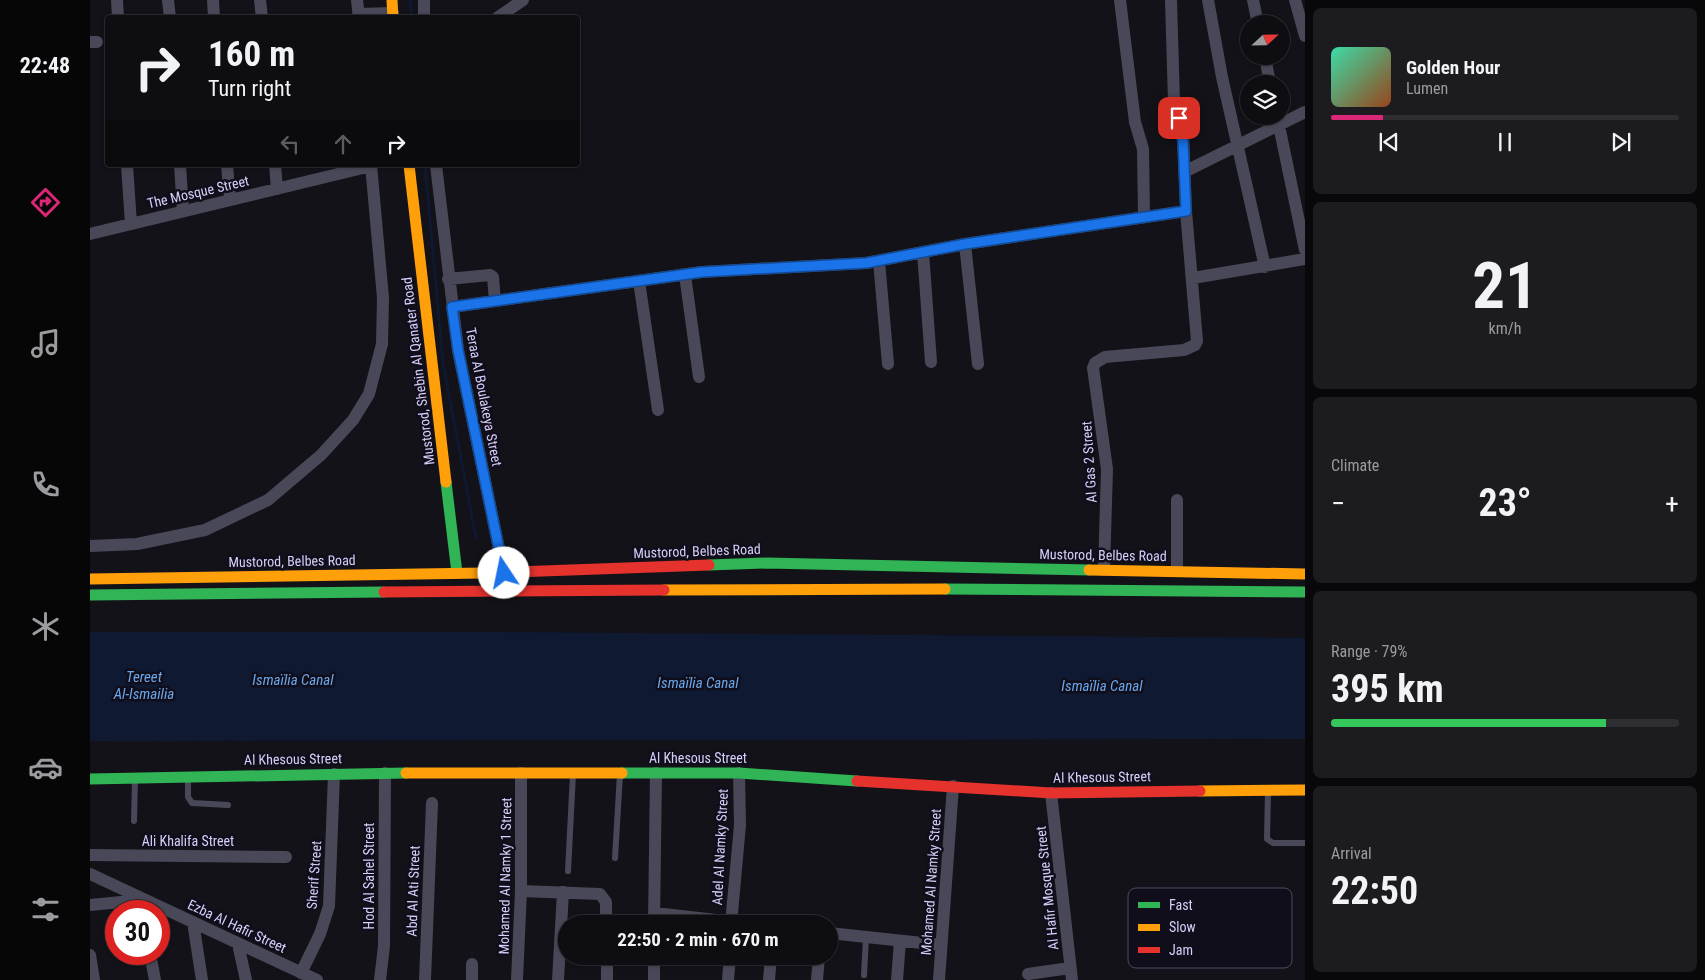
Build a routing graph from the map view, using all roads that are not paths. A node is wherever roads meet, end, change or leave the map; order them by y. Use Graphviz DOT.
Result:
graph roads {
  1 [pos="117,0"];
  2 [pos="168,0"];
  3 [pos="213,0"];
  4 [pos="260,0"];
  5 [pos="357,0"];
  6 [pos="424,0"];
  7 [pos="522,0"];
  8 [pos="1120,0"];
  9 [pos="1170,0"];
  10 [pos="1208,0"];
  11 [pos="1253,0"];
  12 [pos="1295,0"];
  13 [pos="392,10"];
  14 [pos="118,15"];
  15 [pos="170,15"];
  16 [pos="214,15"];
  17 [pos="262,15"];
  18 [pos="358,15"];
  19 [pos="364,15"];
  20 [pos="424,15"];
  21 [pos="501,15"];
  22 [pos="1256,15"];
  23 [pos="1305,36"];
  24 [pos="1305,112"];
  25 [pos="1290,117"];
  26 [pos="1271,125"];
  27 [pos="1279,125"];
  28 [pos="1237,146"];
  29 [pos="127,167"];
  30 [pos="180,167"];
  31 [pos="227,167"];
  32 [pos="275,167"];
  33 [pos="367,167"];
  34 [pos="371,167"];
  35 [pos="409,167"];
  36 [pos="436,167"];
  37 [pos="1184,172"];
  38 [pos="277,189"];
  39 [pos="230,200"];
  40 [pos="183,211"];
  41 [pos="1186,211"];
  42 [pos="1144,216"];
  43 [pos="131,224"];
  44 [pos="90,234"];
  45 [pos="965,244"];
  46 [pos="1305,250"];
  47 [pos="923,252"];
  48 [pos="1305,260"];
  49 [pos="879,261"];
  50 [pos="1265,267"];
  51 [pos="685,275"];
  52 [pos="1193,278"];
  53 [pos="448,279"];
  54 [pos="640,281"];
  55 [pos="495,300"];
  56 [pos="452,307"];
  57 [pos="931,362"];
  58 [pos="888,364"];
  59 [pos="978,364"];
  60 [pos="699,377"];
  61 [pos="658,410"];
  62 [pos="1176,500"];
  63 [pos="90,546"];
  64 [pos="1104,570"];
  65 [pos="1177,571"];
  66 [pos="457,573"];
  67 [pos="504,573"];
  68 [pos="1305,574"];
  69 [pos="90,579"];
  70 [pos="1305,592"];
  71 [pos="90,594"];
  72 [pos="385,773"];
  73 [pos="521,773"];
  74 [pos="573,773"];
  75 [pos="620,773"];
  76 [pos="656,773"];
  77 [pos="739,773"];
  78 [pos="334,774"];
  79 [pos="188,775"];
  80 [pos="135,776"];
  81 [pos="90,779"];
  82 [pos="953,786"];
  83 [pos="1268,790"];
  84 [pos="1305,790"];
  85 [pos="1052,793"];
  86 [pos="432,803"];
  87 [pos="228,805"];
  88 [pos="134,821"];
  89 [pos="1305,843"];
  90 [pos="90,855"];
  91 [pos="286,856"];
  92 [pos="615,858"];
  93 [pos="568,871"];
  94 [pos="90,874"];
  95 [pos="521,891"];
  96 [pos="563,892"];
  97 [pos="136,900"];
  98 [pos="105,904"];
  99 [pos="90,905"];
  100 [pos="170,913"];
  101 [pos="606,915"];
  102 [pos="655,915"];
  103 [pos="732,915"];
  104 [pos="194,922"];
  105 [pos="838,934"];
  106 [pos="866,937"];
  107 [pos="900,941"];
  108 [pos="238,944"];
  109 [pos="941,945"];
  110 [pos="90,955"];
  111 [pos="472,964"];
  112 [pos="152,965"];
  113 [pos="606,965"];
  114 [pos="654,965"];
  115 [pos="729,965"];
  116 [pos="770,965"];
  117 [pos="818,965"];
  118 [pos="301,973"];
  119 [pos="1028,974"];
  120 [pos="1071,974"];
  121 [pos="864,975"];
  122 [pos="94,980"];
  123 [pos="155,980"];
  124 [pos="202,980"];
  125 [pos="246,980"];
  126 [pos="317,980"];
  127 [pos="380,980"];
  128 [pos="425,980"];
  129 [pos="472,980"];
  130 [pos="517,980"];
  131 [pos="558,980"];
  132 [pos="607,980"];
  133 [pos="654,980"];
  134 [pos="728,980"];
  135 [pos="769,980"];
  136 [pos="817,980"];
  137 [pos="897,980"];
  138 [pos="939,980"];
  1 -- 14 [label="street"];
  2 -- 15 [label="street"];
  3 -- 16 [label="street"];
  4 -- 17 [label="street"];
  5 -- 18 [label="street"];
  6 -- 20 [label="street"];
  7 -- 21 [label="street"];
  8 -- 42 [label="street"];
  9 -- 37 [label="street"];
  10 -- 28 [label="street"];
  11 -- 22 [label="street"];
  12 -- 23 [label="street"];
  13 -- 19 [label="street"];
  24 -- 25 [label="street"];
  26 -- 28 [label="street"];
  27 -- 46 [label="street"];
  28 -- 37 [label="street"];
  28 -- 50 [label="street"];
  29 -- 43 [label="street"];
  30 -- 40 [label="street"];
  31 -- 39 [label="street"];
  32 -- 38 [label="street"];
  33 -- 38 [label="street, The Mosque Street"];
  34 -- 63 [label="street"];
  35 -- 66 [label="main road, Mustorod, Shebin Al Qanater Road"];
  36 -- 53 [label="street, Teraa Al Boulakeya Street"];
  37 -- 41 [label="street"];
  38 -- 39 [label="street, The Mosque Street"];
  39 -- 40 [label="street, The Mosque Street"];
  40 -- 43 [label="street, The Mosque Street"];
  41 -- 42 [label="street"];
  41 -- 52 [label="street"];
  42 -- 45 [label="street"];
  43 -- 44 [label="street, The Mosque Street"];
  45 -- 47 [label="street"];
  45 -- 59 [label="street"];
  47 -- 49 [label="street"];
  47 -- 57 [label="street"];
  48 -- 50 [label="street"];
  49 -- 51 [label="street"];
  49 -- 58 [label="street"];
  50 -- 52 [label="street"];
  51 -- 54 [label="street"];
  51 -- 60 [label="street"];
  52 -- 64 [label="street, Al Gas 2 Street"];
  53 -- 55 [label="street"];
  53 -- 56 [label="street, Teraa Al Boulakeya Street"];
  54 -- 55 [label="street"];
  54 -- 61 [label="street"];
  55 -- 56 [label="street"];
  56 -- 67 [label="street, Teraa Al Boulakeya Street"];
  62 -- 65 [label="street"];
  64 -- 65 [label="main road, Mustorod, Belbes Road"];
  64 -- 67 [label="main road, Mustorod, Belbes Road"];
  65 -- 68 [label="main road, Mustorod, Belbes Road"];
  66 -- 67 [label="main road, Mustorod, Belbes Road"];
  66 -- 69 [label="main road, Mustorod, Belbes Road"];
  70 -- 71 [label="main road"];
  72 -- 73 [label="main road, Al Khesous Street"];
  72 -- 78 [label="main road, Al Khesous Street"];
  72 -- 127 [label="street, Hod Al Sahel Street"];
  73 -- 74 [label="main road, Al Khesous Street"];
  73 -- 95 [label="street, Mohamed Al Namky 1 Street"];
  74 -- 75 [label="main road, Al Khesous Street"];
  74 -- 93 [label="lane"];
  75 -- 76 [label="main road, Al Khesous Street"];
  75 -- 92 [label="lane"];
  76 -- 77 [label="main road, Al Khesous Street"];
  76 -- 102 [label="street"];
  77 -- 82 [label="main road, Al Khesous Street"];
  77 -- 103 [label="street, Adel Al Namky Street"];
  78 -- 79 [label="main road, Al Khesous Street"];
  78 -- 118 [label="street, Sherif Street"];
  79 -- 80 [label="main road, Al Khesous Street"];
  79 -- 87 [label="lane"];
  80 -- 81 [label="main road, Al Khesous Street"];
  80 -- 88 [label="lane"];
  82 -- 85 [label="main road, Al Khesous Street"];
  82 -- 109 [label="street, Mohamed Al Namky Street"];
  83 -- 84 [label="main road, Al Khesous Street"];
  83 -- 85 [label="main road, Al Khesous Street"];
  83 -- 89 [label="lane"];
  85 -- 120 [label="street, Al Hafir Mosque Street"];
  86 -- 128 [label="street, Abd Al Ati Street"];
  90 -- 91 [label="street, Ali Khalifa Street"];
  94 -- 97 [label="street, Ezba Al Hafir Street"];
  95 -- 96 [label="street"];
  95 -- 130 [label="street, Mohamed Al Namky 1 Street"];
  96 -- 101 [label="street"];
  96 -- 131 [label="street"];
  98 -- 99 [label="street"];
  100 -- 104 [label="street, Ezba Al Hafir Street"];
  104 -- 108 [label="street, Ezba Al Hafir Street"];
  104 -- 124 [label="street"];
  105 -- 106 [label="street"];
  106 -- 107 [label="street"];
  106 -- 121 [label="lane"];
  107 -- 109 [label="street"];
  107 -- 137 [label="street"];
  108 -- 118 [label="street, Ezba Al Hafir Street"];
  108 -- 125 [label="street"];
  109 -- 138 [label="street, Mohamed Al Namky Street"];
  110 -- 122 [label="street"];
  111 -- 129 [label="street"];
  112 -- 123 [label="street"];
  113 -- 132 [label="street"];
  114 -- 133 [label="street"];
  115 -- 134 [label="street"];
  116 -- 135 [label="street"];
  117 -- 136 [label="street"];
  118 -- 126 [label="street, Ezba Al Hafir Street"];
  119 -- 120 [label="street"];
}
